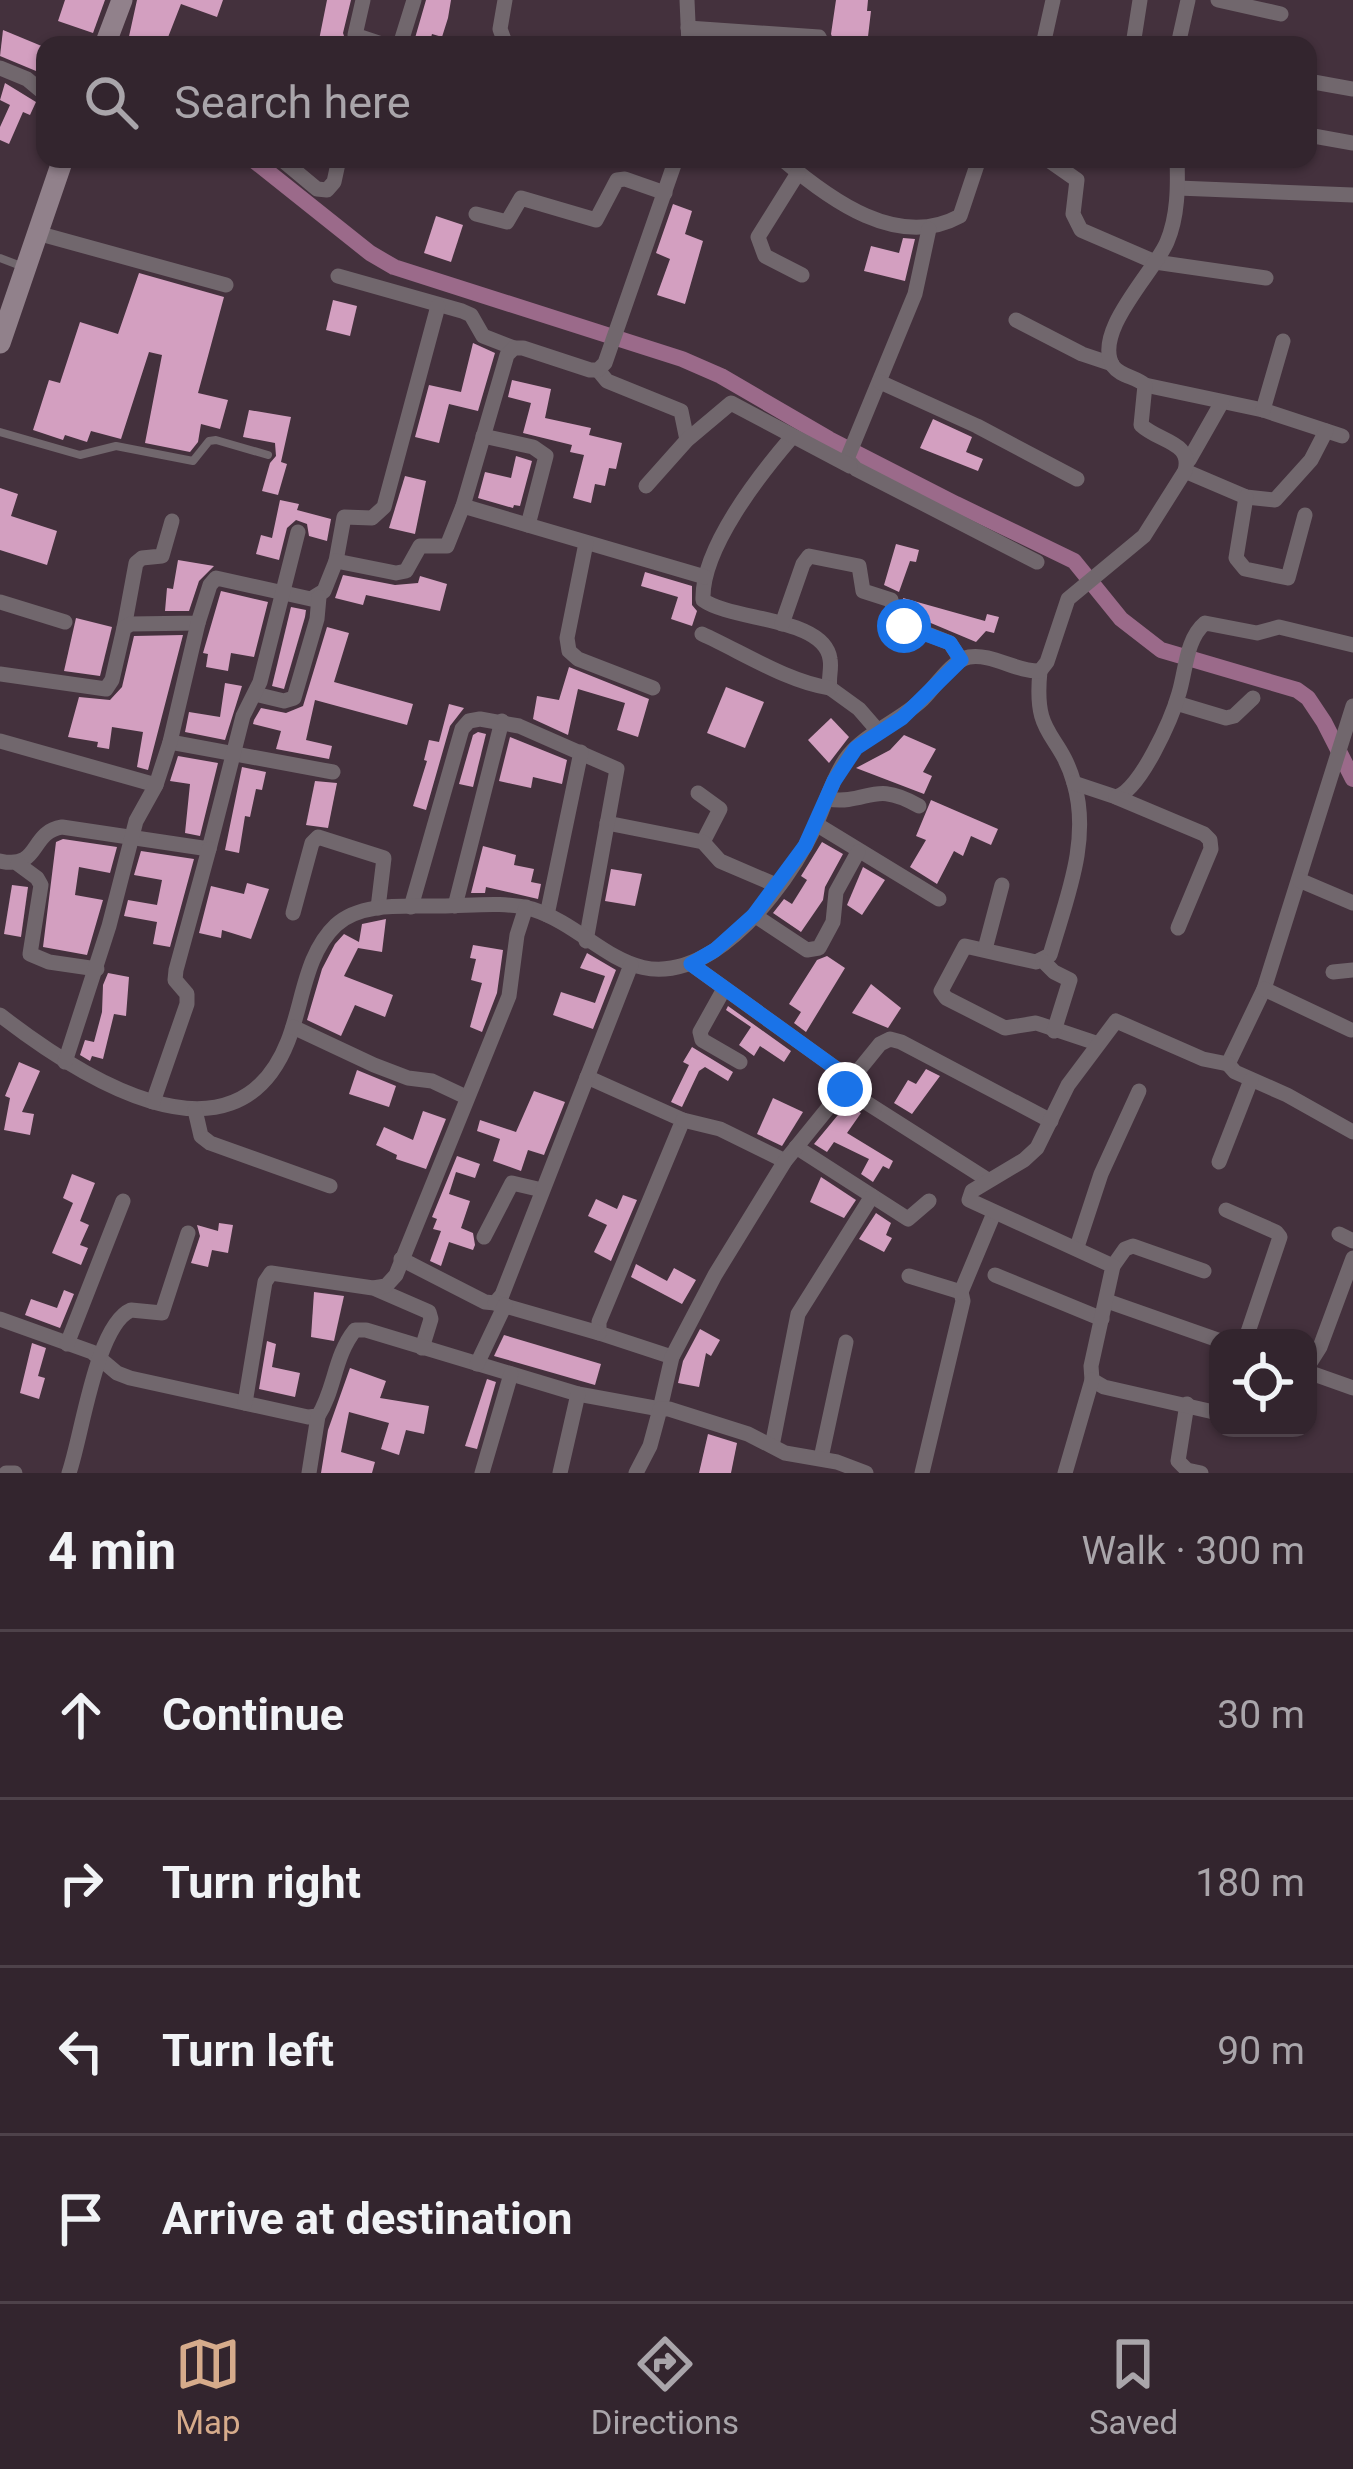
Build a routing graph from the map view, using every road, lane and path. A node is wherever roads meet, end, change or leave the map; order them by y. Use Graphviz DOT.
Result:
graph roads {
  1 [pos="122,0"];
  2 [pos="364,0"];
  3 [pos="414,0"];
  4 [pos="505,0"];
  5 [pos="687,0"];
  6 [pos="1053,0"];
  7 [pos="1140,0"];
  8 [pos="1188,0"];
  9 [pos="1218,0"];
  10 [pos="1281,14"];
  11 [pos="109,36"];
  12 [pos="360,36"];
  13 [pos="403,36"];
  14 [pos="503,36"];
  15 [pos="689,36"];
  16 [pos="1044,36"];
  17 [pos="1134,36"];
  18 [pos="1180,36"];
  19 [pos="0,68"];
  20 [pos="1317,83"];
  21 [pos="36,86"];
  22 [pos="1353,89"];
  23 [pos="1317,137"];
  24 [pos="1353,143"];
  25 [pos="60,168"];
  26 [pos="292,168"];
  27 [pos="338,168"];
  28 [pos="673,168"];
  29 [pos="792,168"];
  30 [pos="976,168"];
  31 [pos="1060,168"];
  32 [pos="1177,168"];
  33 [pos="798,173"];
  34 [pos="1178,188"];
  35 [pos="664,193"];
  36 [pos="1353,195"];
  37 [pos="476,214"];
  38 [pos="929,229"];
  39 [pos="37,233"];
  40 [pos="0,258"];
  41 [pos="1155,262"];
  42 [pos="26,268"];
  43 [pos="802,275"];
  44 [pos="338,276"];
  45 [pos="1266,278"];
  46 [pos="226,285"];
  47 [pos="438,306"];
  48 [pos="1016,320"];
  49 [pos="1282,340"];
  50 [pos="0,344"];
  51 [pos="514,348"];
  52 [pos="1112,364"];
  53 [pos="598,370"];
  54 [pos="880,382"];
  55 [pos="1144,385"];
  56 [pos="1222,402"];
  57 [pos="1263,410"];
  58 [pos="0,432"];
  59 [pos="484,436"];
  60 [pos="792,437"];
  61 [pos="687,440"];
  62 [pos="268,455"];
  63 [pos="850,463"];
  64 [pos="1187,466"];
  65 [pos="1077,479"];
  66 [pos="646,486"];
  67 [pos="1246,497"];
  68 [pos="464,506"];
  69 [pos="1304,515"];
  70 [pos="172,521"];
  71 [pos="528,525"];
  72 [pos="298,532"];
  73 [pos="586,542"];
  74 [pos="336,561"];
  75 [pos="1037,562"];
  76 [pos="705,577"];
  77 [pos="280,592"];
  78 [pos="319,597"];
  79 [pos="0,602"];
  80 [pos="65,622"];
  81 [pos="197,623"];
  82 [pos="782,623"];
  83 [pos="124,628"];
  84 [pos="702,634"];
  85 [pos="1353,645"];
  86 [pos="961,660"];
  87 [pos="1040,671"];
  88 [pos="0,674"];
  89 [pos="653,688"];
  90 [pos="830,688"];
  91 [pos="255,694"];
  92 [pos="1253,698"];
  93 [pos="1176,703"];
  94 [pos="1353,706"];
  95 [pos="502,722"];
  96 [pos="879,732"];
  97 [pos="0,741"];
  98 [pos="170,742"];
  99 [pos="581,752"];
  100 [pos="233,755"];
  101 [pos="333,772"];
  102 [pos="1074,783"];
  103 [pos="156,785"];
  104 [pos="698,793"];
  105 [pos="1116,797"];
  106 [pos="827,799"];
  107 [pos="919,806"];
  108 [pos="607,823"];
  109 [pos="816,824"];
  110 [pos="131,837"];
  111 [pos="703,842"];
  112 [pos="209,849"];
  113 [pos="858,852"];
  114 [pos="9,863"];
  115 [pos="1299,880"];
  116 [pos="776,885"];
  117 [pos="1002,885"];
  118 [pos="939,899"];
  119 [pos="1353,903"];
  120 [pos="455,906"];
  121 [pos="411,907"];
  122 [pos="526,907"];
  123 [pos="378,908"];
  124 [pos="293,913"];
  125 [pos="548,915"];
  126 [pos="754,915"];
  127 [pos="1178,928"];
  128 [pos="586,941"];
  129 [pos="985,949"];
  130 [pos="1043,961"];
  131 [pos="691,964"];
  132 [pos="631,965"];
  133 [pos="97,969"];
  134 [pos="1353,970"];
  135 [pos="1333,972"];
  136 [pos="724,989"];
  137 [pos="1264,989"];
  138 [pos="0,1015"];
  139 [pos="293,1028"];
  140 [pos="1054,1030"];
  141 [pos="1352,1030"];
  142 [pos="1096,1043"];
  143 [pos="65,1062"];
  144 [pos="740,1062"];
  145 [pos="1228,1064"];
  146 [pos="587,1077"];
  147 [pos="1251,1080"];
  148 [pos="849,1085"];
  149 [pos="1139,1091"];
  150 [pos="466,1096"];
  151 [pos="153,1102"];
  152 [pos="195,1110"];
  153 [pos="683,1120"];
  154 [pos="1051,1121"];
  155 [pos="1353,1132"];
  156 [pos="790,1154"];
  157 [pos="1219,1162"];
  158 [pos="988,1180"];
  159 [pos="329,1186"];
  160 [pos="542,1190"];
  161 [pos="872,1196"];
  162 [pos="123,1201"];
  163 [pos="929,1201"];
  164 [pos="1226,1210"];
  165 [pos="994,1213"];
  166 [pos="188,1233"];
  167 [pos="484,1237"];
  168 [pos="1076,1247"];
  169 [pos="401,1258"];
  170 [pos="1353,1258"];
  171 [pos="1113,1266"];
  172 [pos="1204,1271"];
  173 [pos="995,1275"];
  174 [pos="909,1276"];
  175 [pos="374,1288"];
  176 [pos="961,1292"];
  177 [pos="1107,1301"];
  178 [pos="500,1304"];
  179 [pos="1102,1318"];
  180 [pos="0,1319"];
  181 [pos="1249,1329"];
  182 [pos="598,1333"];
  183 [pos="1209,1337"];
  184 [pos="847,1342"];
  185 [pos="67,1343"];
  186 [pos="422,1348"];
  187 [pos="1317,1354"];
  188 [pos="672,1357"];
  189 [pos="100,1358"];
  190 [pos="477,1364"];
  191 [pos="1317,1373"];
  192 [pos="511,1374"];
  193 [pos="1092,1380"];
  194 [pos="1353,1388"];
  195 [pos="578,1394"];
  196 [pos="245,1403"];
  197 [pos="1187,1405"];
  198 [pos="660,1409"];
  199 [pos="1209,1411"];
  200 [pos="318,1416"];
  201 [pos="772,1446"];
  202 [pos="820,1458"];
  203 [pos="1068,1472"];
  204 [pos="69,1473"];
  205 [pos="309,1473"];
  206 [pos="482,1473"];
  207 [pos="560,1473"];
  208 [pos="636,1473"];
  209 [pos="866,1473"];
  210 [pos="922,1473"];
  211 [pos="1201,1473"];
  1 -- 11 [label="main road"];
  2 -- 12 [label="street"];
  3 -- 13 [label="street"];
  4 -- 14 [label="street"];
  5 -- 15 [label="street"];
  6 -- 16 [label="street"];
  7 -- 17 [label="street"];
  8 -- 18 [label="street"];
  9 -- 10 [label="street"];
  19 -- 21 [label="street"];
  20 -- 22 [label="street"];
  23 -- 24 [label="street"];
  25 -- 39 [label="main road"];
  26 -- 27 [label="street"];
  28 -- 35 [label="street"];
  29 -- 33 [label="street"];
  30 -- 38 [label="street"];
  31 -- 41 [label="street"];
  32 -- 34 [label="street"];
  33 -- 38 [label="street"];
  33 -- 43 [label="street"];
  34 -- 36 [label="street"];
  34 -- 41 [label="street"];
  35 -- 37 [label="street"];
  35 -- 53 [label="street"];
  38 -- 54 [label="street"];
  39 -- 42 [label="main road"];
  39 -- 46 [label="street"];
  40 -- 42 [label="lane"];
  41 -- 45 [label="street"];
  41 -- 52 [label="street"];
  42 -- 50 [label="main road"];
  44 -- 47 [label="street"];
  47 -- 51 [label="street"];
  47 -- 74 [label="street"];
  48 -- 52 [label="street"];
  49 -- 57 [label="street"];
  51 -- 53 [label="street"];
  51 -- 59 [label="street"];
  52 -- 55 [label="street"];
  53 -- 61 [label="street"];
  54 -- 63 [label="street"];
  54 -- 65 [label="street"];
  55 -- 56 [label="street"];
  55 -- 64 [label="street"];
  56 -- 57 [label="street"];
  56 -- 64 [label="street"];
  57 -- 67 [label="street"];
  58 -- 62 [label="lane"];
  59 -- 68 [label="street"];
  59 -- 71 [label="street"];
  60 -- 61 [label="street"];
  60 -- 63 [label="street"];
  60 -- 76 [label="street"];
  61 -- 66 [label="street"];
  63 -- 75 [label="street"];
  64 -- 67 [label="street"];
  64 -- 87 [label="street"];
  67 -- 69 [label="street"];
  68 -- 71 [label="street"];
  68 -- 74 [label="street"];
  70 -- 83 [label="street"];
  71 -- 73 [label="street"];
  72 -- 77 [label="street"];
  73 -- 76 [label="street"];
  73 -- 89 [label="street"];
  74 -- 78 [label="street"];
  76 -- 82 [label="street"];
  77 -- 78 [label="street"];
  77 -- 81 [label="street"];
  77 -- 91 [label="street"];
  78 -- 91 [label="street"];
  79 -- 80 [label="street"];
  81 -- 83 [label="street"];
  81 -- 98 [label="street"];
  82 -- 86 [label="street"];
  82 -- 90 [label="street"];
  83 -- 88 [label="street"];
  84 -- 90 [label="street"];
  85 -- 93 [label="street"];
  86 -- 87 [label="street"];
  86 -- 96 [label="street"];
  87 -- 102 [label="street"];
  90 -- 96 [label="street"];
  91 -- 100 [label="street"];
  92 -- 93 [label="street"];
  93 -- 105 [label="street"];
  94 -- 115 [label="street"];
  95 -- 99 [label="street"];
  95 -- 120 [label="street"];
  95 -- 121 [label="street"];
  96 -- 106 [label="street"];
  97 -- 103 [label="street"];
  98 -- 100 [label="street"];
  98 -- 103 [label="street"];
  99 -- 108 [label="street"];
  99 -- 125 [label="street"];
  100 -- 101 [label="street"];
  100 -- 112 [label="street"];
  102 -- 105 [label="street"];
  102 -- 130 [label="street"];
  103 -- 110 [label="street"];
  104 -- 111 [label="street"];
  105 -- 127 [label="street"];
  106 -- 107 [label="street"];
  106 -- 109 [label="street"];
  108 -- 111 [label="street"];
  108 -- 128 [label="street"];
  109 -- 113 [label="street"];
  109 -- 116 [label="street"];
  110 -- 112 [label="street"];
  110 -- 114 [label="street"];
  110 -- 133 [label="street"];
  111 -- 116 [label="street"];
  112 -- 151 [label="street"];
  113 -- 118 [label="street"];
  113 -- 126 [label="street"];
  114 -- 133 [label="street"];
  115 -- 119 [label="street"];
  115 -- 137 [label="street"];
  116 -- 126 [label="street"];
  117 -- 129 [label="street"];
  120 -- 121 [label="street"];
  120 -- 122 [label="street"];
  121 -- 123 [label="street"];
  122 -- 125 [label="street"];
  122 -- 150 [label="street"];
  123 -- 124 [label="street"];
  123 -- 139 [label="street"];
  125 -- 128 [label="street"];
  126 -- 131 [label="street"];
  128 -- 132 [label="street"];
  129 -- 130 [label="street"];
  129 -- 140 [label="street"];
  130 -- 140 [label="street"];
  131 -- 132 [label="street"];
  131 -- 136 [label="street"];
  132 -- 146 [label="street"];
  133 -- 143 [label="street"];
  134 -- 135 [label="street"];
  136 -- 144 [label="street"];
  136 -- 148 [label="street"];
  137 -- 141 [label="street"];
  137 -- 145 [label="street"];
  138 -- 143 [label="street"];
  139 -- 150 [label="street"];
  139 -- 152 [label="street"];
  140 -- 142 [label="street"];
  142 -- 145 [label="street"];
  142 -- 154 [label="street"];
  143 -- 151 [label="street"];
  145 -- 147 [label="street"];
  146 -- 153 [label="street"];
  146 -- 160 [label="street"];
  147 -- 155 [label="street"];
  147 -- 157 [label="street"];
  148 -- 154 [label="street"];
  148 -- 156 [label="street"];
  148 -- 158 [label="street"];
  149 -- 168 [label="street"];
  150 -- 169 [label="street"];
  151 -- 152 [label="street"];
  152 -- 159 [label="street"];
  153 -- 156 [label="street"];
  153 -- 182 [label="street"];
  154 -- 158 [label="street"];
  156 -- 161 [label="street"];
  156 -- 188 [label="street"];
  158 -- 165 [label="street"];
  160 -- 167 [label="street"];
  160 -- 178 [label="street"];
  161 -- 163 [label="street"];
  161 -- 201 [label="street"];
  162 -- 185 [label="street"];
  164 -- 181 [label="street"];
  165 -- 168 [label="street"];
  165 -- 176 [label="street"];
  166 -- 189 [label="street"];
  168 -- 171 [label="street"];
  169 -- 175 [label="street"];
  169 -- 178 [label="street"];
  170 -- 187 [label="street"];
  171 -- 172 [label="street"];
  171 -- 177 [label="street"];
  173 -- 179 [label="street"];
  174 -- 176 [label="street"];
  175 -- 186 [label="street"];
  175 -- 196 [label="street"];
  176 -- 210 [label="street"];
  177 -- 179 [label="street"];
  177 -- 183 [label="street"];
  178 -- 182 [label="street"];
  178 -- 190 [label="street"];
  179 -- 193 [label="street"];
  180 -- 185 [label="street"];
  182 -- 188 [label="street"];
  184 -- 202 [label="street"];
  185 -- 189 [label="street"];
  186 -- 190 [label="street"];
  186 -- 200 [label="street"];
  188 -- 198 [label="street"];
  189 -- 196 [label="street"];
  189 -- 204 [label="street"];
  190 -- 192 [label="street"];
  191 -- 194 [label="street"];
  192 -- 195 [label="street"];
  192 -- 206 [label="street"];
  193 -- 197 [label="street"];
  193 -- 203 [label="street"];
  195 -- 198 [label="street"];
  195 -- 207 [label="street"];
  196 -- 200 [label="street"];
  197 -- 199 [label="street"];
  197 -- 211 [label="street"];
  198 -- 201 [label="street"];
  198 -- 208 [label="street"];
  200 -- 205 [label="street"];
  201 -- 202 [label="street"];
  202 -- 209 [label="street"];
}
